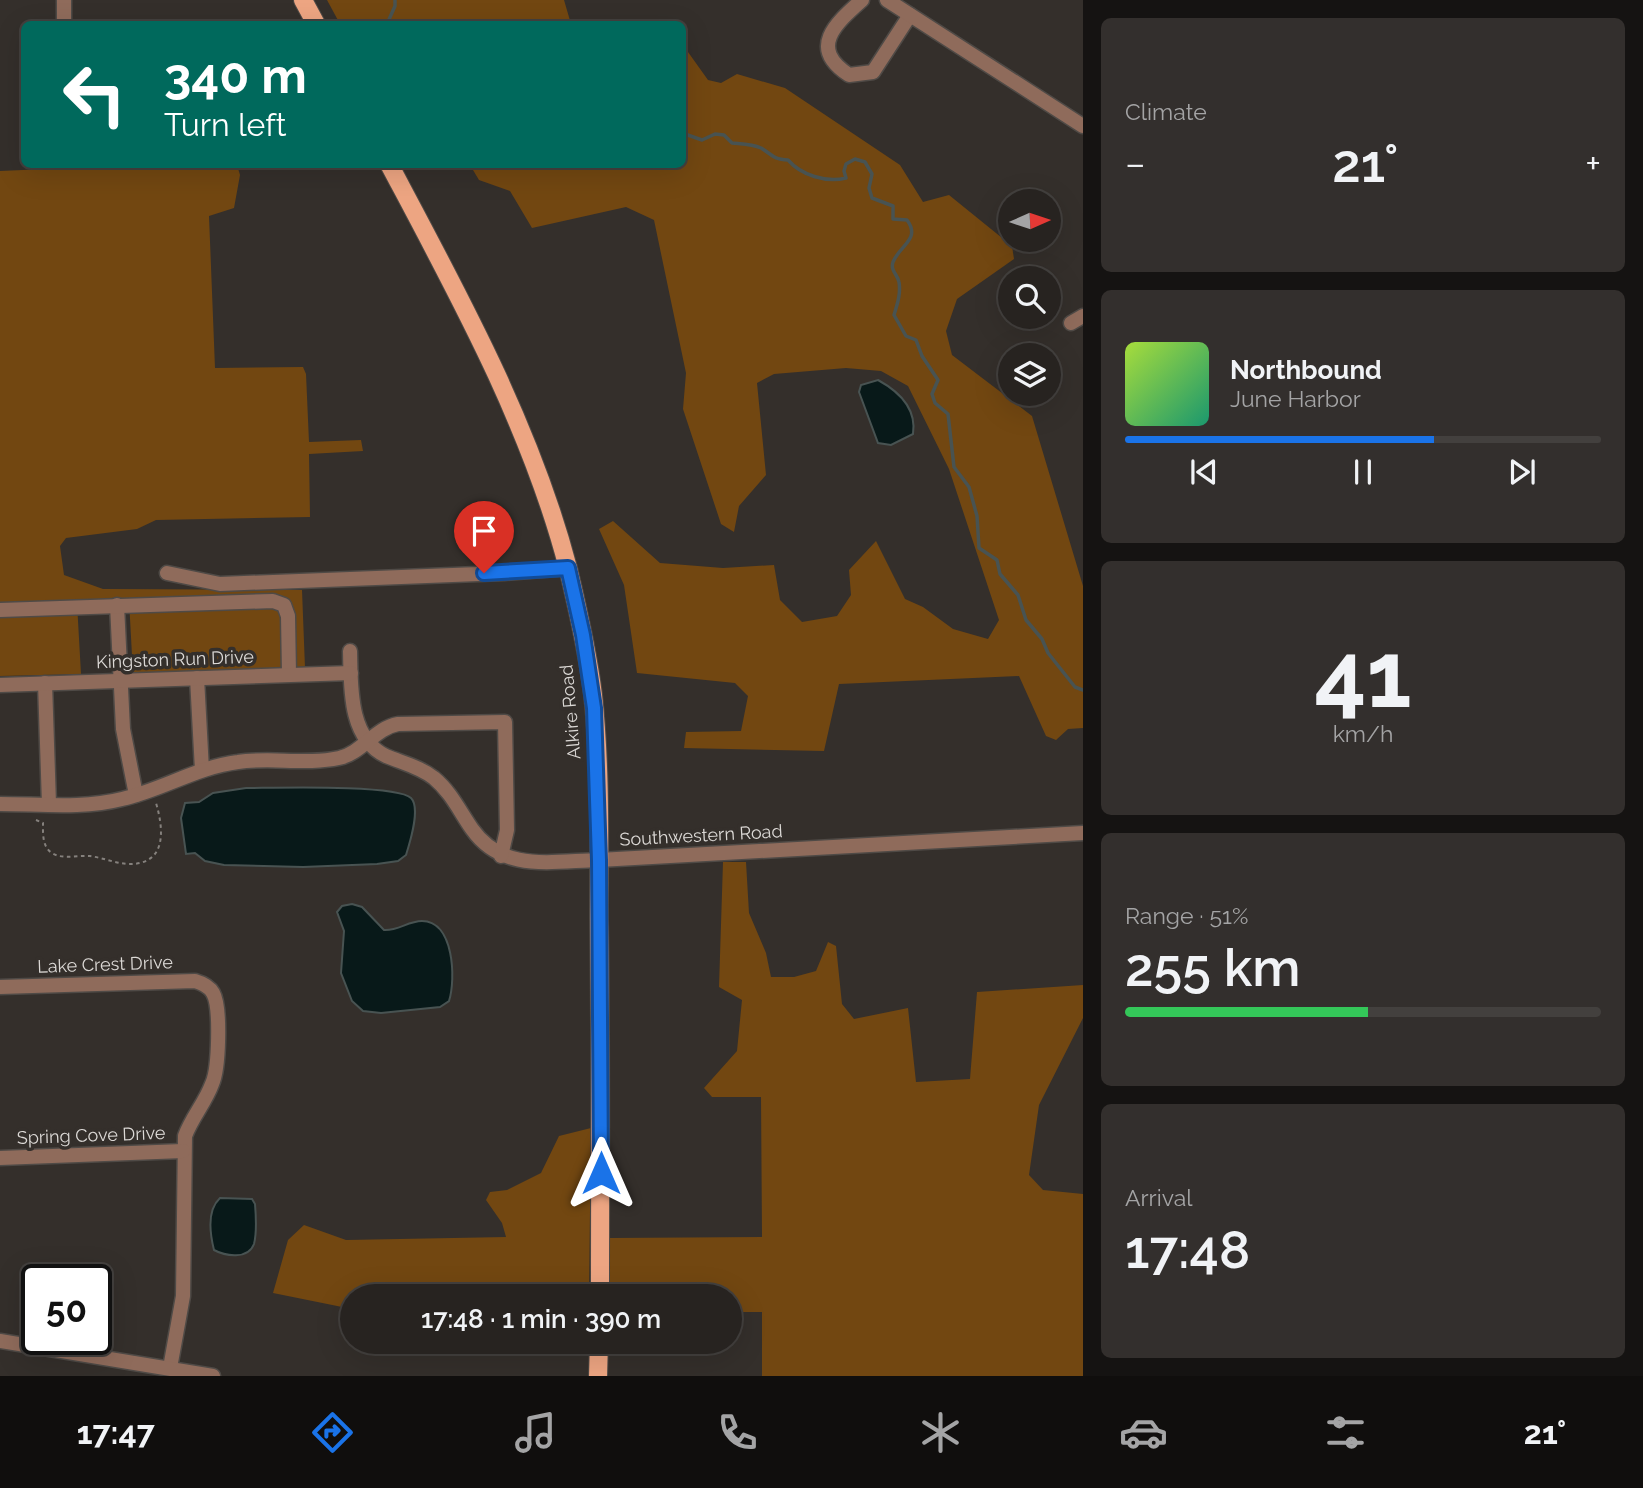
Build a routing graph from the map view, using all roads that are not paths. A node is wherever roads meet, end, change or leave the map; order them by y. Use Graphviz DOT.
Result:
graph roads {
  1 [pos="64,0"];
  2 [pos="303,0"];
  3 [pos="862,0"];
  4 [pos="887,0"];
  5 [pos="910,15"];
  6 [pos="64,21"];
  7 [pos="314,21"];
  8 [pos="1083,126"];
  9 [pos="391,168"];
  10 [pos="568,568"];
  11 [pos="167,573"];
  12 [pos="117,605"];
  13 [pos="0,610"];
  14 [pos="350,650"];
  15 [pos="351,673"];
  16 [pos="289,674"];
  17 [pos="197,678"];
  18 [pos="121,680"];
  19 [pos="45,683"];
  20 [pos="0,685"];
  21 [pos="369,741"];
  22 [pos="202,770"];
  23 [pos="136,795"];
  24 [pos="0,804"];
  25 [pos="49,804"];
  26 [pos="1083,833"];
  27 [pos="501,856"];
  28 [pos="599,860"];
  29 [pos="0,987"];
  30 [pos="183,1152"];
  31 [pos="0,1158"];
  32 [pos="600,1284"];
  33 [pos="0,1341"];
  34 [pos="599,1354"];
  35 [pos="170,1368"];
  36 [pos="213,1376"];
  37 [pos="598,1376"];
  1 -- 6 [label="street"];
  2 -- 7 [label="main road"];
  3 -- 5 [label="street"];
  4 -- 5 [label="street"];
  5 -- 8 [label="street"];
  9 -- 10 [label="main road, Alkire Road"];
  10 -- 11 [label="street"];
  10 -- 28 [label="main road, Alkire Road"];
  12 -- 13 [label="street"];
  12 -- 16 [label="street"];
  12 -- 18 [label="street"];
  14 -- 15 [label="street"];
  15 -- 16 [label="street, Kingston Run Drive"];
  15 -- 21 [label="street"];
  16 -- 17 [label="street, Kingston Run Drive"];
  17 -- 18 [label="street, Kingston Run Drive"];
  17 -- 22 [label="street"];
  18 -- 19 [label="street, Kingston Run Drive"];
  18 -- 23 [label="street"];
  19 -- 20 [label="street, Kingston Run Drive"];
  19 -- 25 [label="street"];
  21 -- 22 [label="street"];
  21 -- 27 [label="street"];
  21 -- 27 [label="street"];
  22 -- 23 [label="street"];
  23 -- 25 [label="street"];
  24 -- 25 [label="street"];
  26 -- 28 [label="street, Southwestern Road"];
  27 -- 28 [label="street, Southwestern Road"];
  28 -- 32 [label="main road, Alkire Road"];
  29 -- 30 [label="street, Lake Crest Drive"];
  30 -- 31 [label="street, Spring Cove Drive"];
  30 -- 35 [label="street"];
  33 -- 35 [label="street"];
  34 -- 37 [label="main road"];
  35 -- 36 [label="street"];
}
